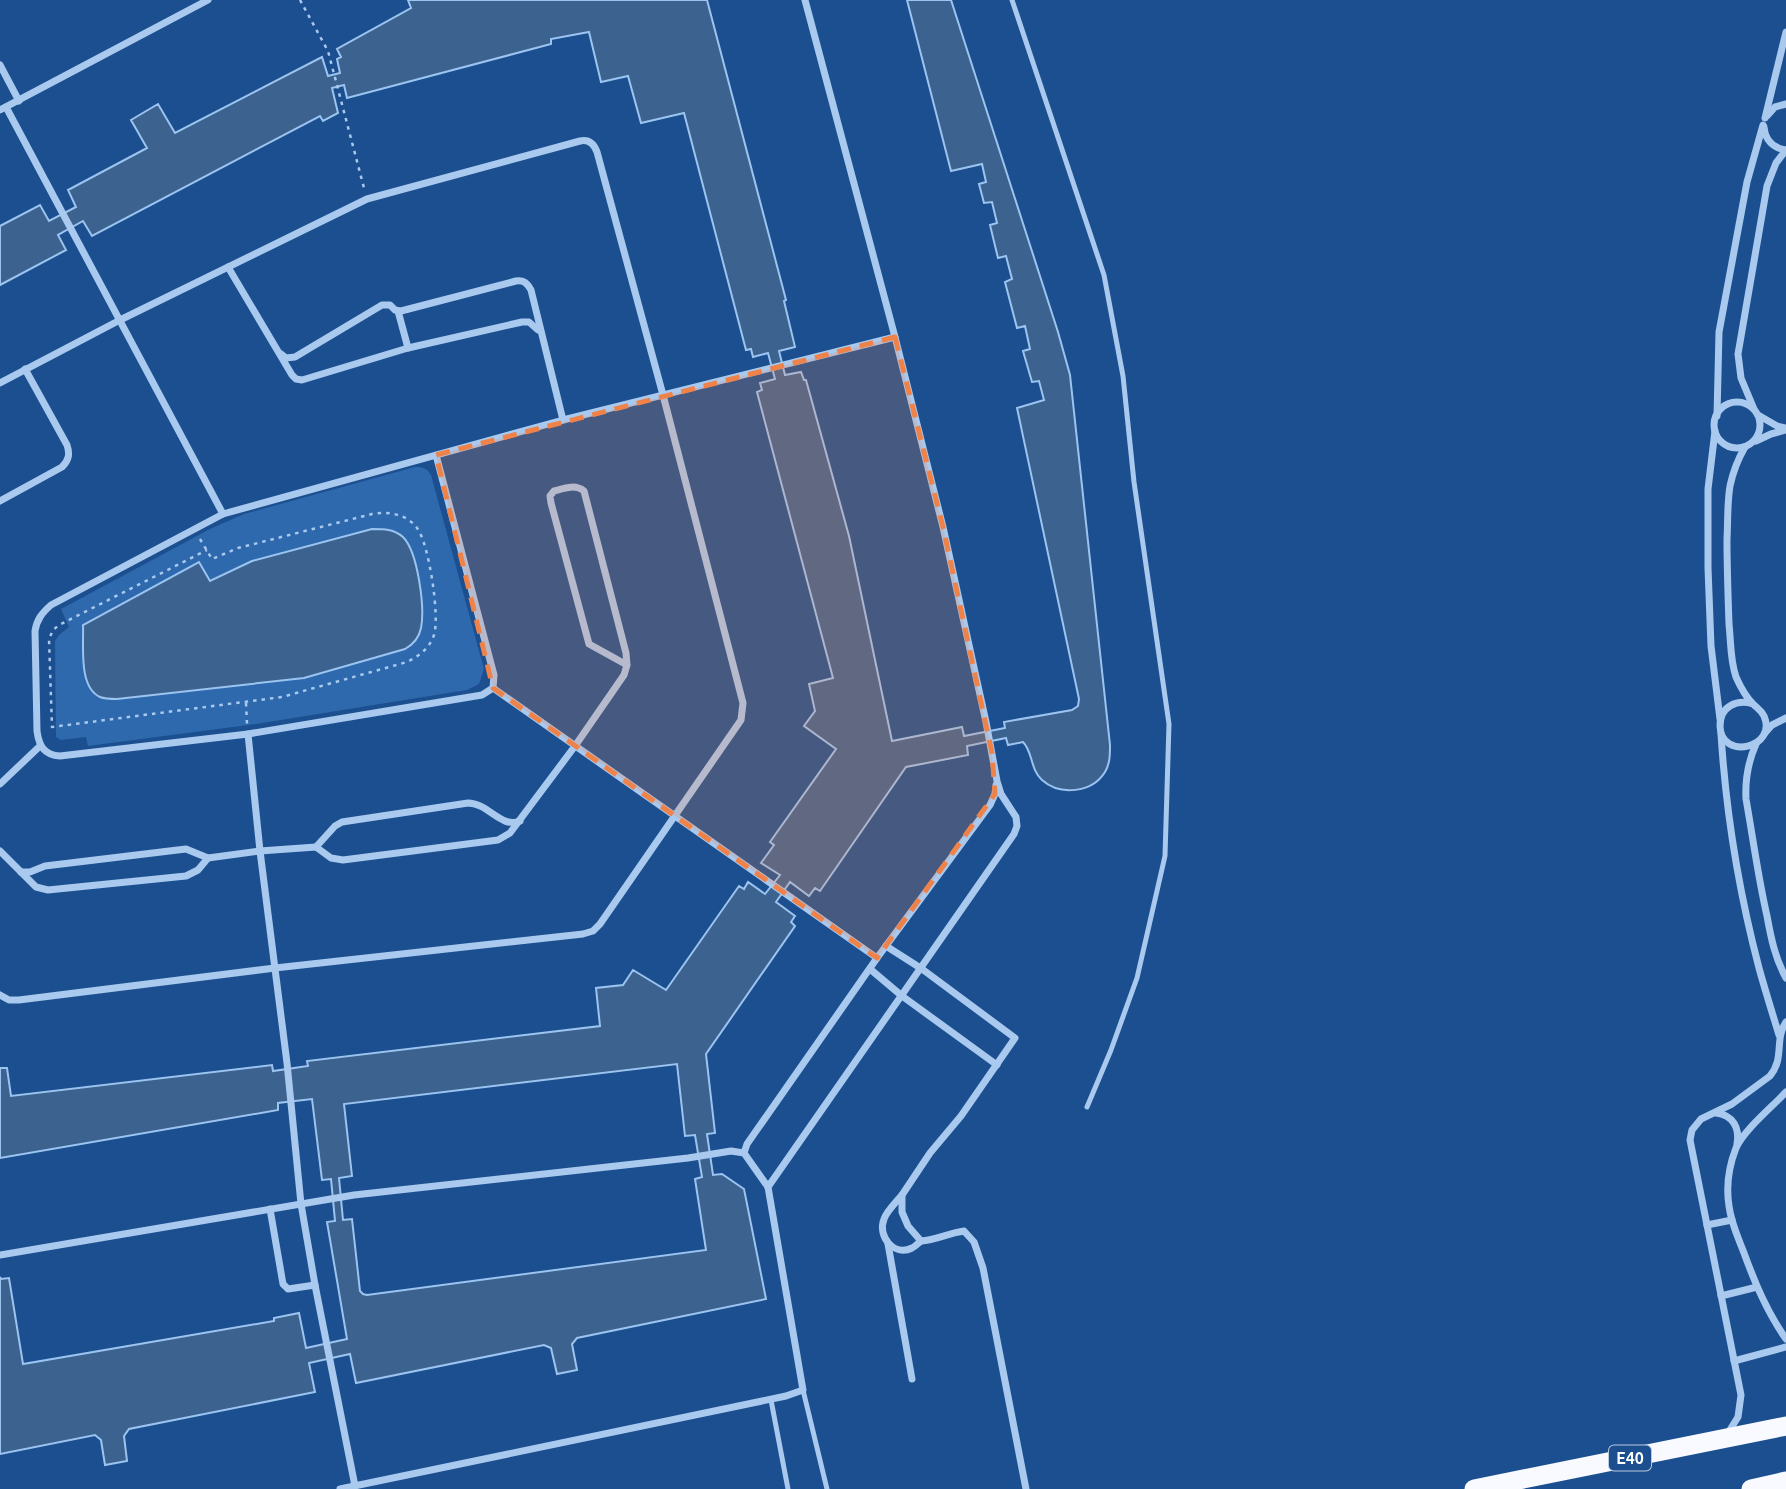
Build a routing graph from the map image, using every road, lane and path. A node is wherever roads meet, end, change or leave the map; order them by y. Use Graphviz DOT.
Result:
graph roads {
  1 [pos="208,0"];
  2 [pos="300,0"];
  3 [pos="805,0"];
  4 [pos="1012,0"];
  5 [pos="1786,32"];
  6 [pos="0,65"];
  7 [pos="19,101"];
  8 [pos="1786,104"];
  9 [pos="3,109"];
  10 [pos="1764,121"];
  11 [pos="1786,150"];
  12 [pos="367,199"];
  13 [pos="228,267"];
  14 [pos="398,311"];
  15 [pos="120,320"];
  16 [pos="540,332"];
  17 [pos="895,337"];
  18 [pos="408,348"];
  19 [pos="281,354"];
  20 [pos="25,369"];
  21 [pos="0,383"];
  22 [pos="663,395"];
  23 [pos="1756,412"];
  24 [pos="1717,416"];
  25 [pos="563,420"];
  26 [pos="1786,429"];
  27 [pos="1715,431"];
  28 [pos="1749,445"];
  29 [pos="436,455"];
  30 [pos="0,501"];
  31 [pos="223,514"];
  32 [pos="627,665"];
  33 [pos="493,688"];
  34 [pos="246,703"];
  35 [pos="1756,706"];
  36 [pos="1786,717"];
  37 [pos="1720,726"];
  38 [pos="248,734"];
  39 [pos="1760,740"];
  40 [pos="40,746"];
  41 [pos="575,746"];
  42 [pos="997,781"];
  43 [pos="0,784"];
  44 [pos="675,815"];
  45 [pos="520,820"];
  46 [pos="316,847"];
  47 [pos="0,851"];
  48 [pos="260,851"];
  49 [pos="208,858"];
  50 [pos="21,872"];
  51 [pos="886,946"];
  52 [pos="877,958"];
  53 [pos="275,968"];
  54 [pos="870,969"];
  55 [pos="922,969"];
  56 [pos="1786,978"];
  57 [pos="0,995"];
  58 [pos="902,996"];
  59 [pos="1786,1022"];
  60 [pos="1780,1037"];
  61 [pos="1780,1047"];
  62 [pos="1786,1061"];
  63 [pos="996,1065"];
  64 [pos="1786,1092"];
  65 [pos="1087,1108"];
  66 [pos="1708,1115"];
  67 [pos="1737,1148"];
  68 [pos="744,1153"];
  69 [pos="768,1187"];
  70 [pos="902,1195"];
  71 [pos="301,1204"];
  72 [pos="270,1209"];
  73 [pos="1732,1220"];
  74 [pos="1707,1226"];
  75 [pos="921,1241"];
  76 [pos="888,1244"];
  77 [pos="3,1254"];
  78 [pos="315,1284"];
  79 [pos="1757,1287"];
  80 [pos="1721,1296"];
  81 [pos="1786,1339"];
  82 [pos="1786,1347"];
  83 [pos="1734,1362"];
  84 [pos="912,1379"];
  85 [pos="803,1390"];
  86 [pos="771,1400"];
  87 [pos="1786,1426"];
  88 [pos="1716,1441"];
  89 [pos="1786,1481"];
  90 [pos="355,1486"];
  91 [pos="376,1486"];
  92 [pos="341,1489"];
  93 [pos="788,1489"];
  94 [pos="827,1489"];
  95 [pos="1026,1489"];
  96 [pos="1474,1489"];
  97 [pos="1751,1489"];
  1 -- 7 [label="street"];
  2 -- 12 [label="path"];
  3 -- 17 [label="street"];
  4 -- 65 [label="lane"];
  5 -- 10 [label="street"];
  6 -- 7 [label="street"];
  7 -- 9 [label="street"];
  8 -- 10 [label="street"];
  9 -- 15 [label="street"];
  10 -- 11 [label="street"];
  10 -- 24 [label="street"];
  11 -- 23 [label="street"];
  12 -- 13 [label="street"];
  12 -- 22 [label="street"];
  13 -- 15 [label="street"];
  13 -- 19 [label="street"];
  14 -- 16 [label="street"];
  14 -- 18 [label="street"];
  14 -- 19 [label="street"];
  15 -- 20 [label="street"];
  15 -- 31 [label="street"];
  16 -- 18 [label="street"];
  16 -- 25 [label="street"];
  17 -- 22 [label="street"];
  17 -- 42 [label="street"];
  18 -- 19 [label="street"];
  20 -- 21 [label="street"];
  20 -- 30 [label="street"];
  22 -- 25 [label="street"];
  22 -- 44 [label="street"];
  23 -- 24 [label="street"];
  23 -- 26 [label="street"];
  23 -- 28 [label="street"];
  24 -- 27 [label="street"];
  25 -- 29 [label="street"];
  26 -- 28 [label="street"];
  27 -- 28 [label="street"];
  27 -- 37 [label="street"];
  28 -- 35 [label="street"];
  29 -- 31 [label="street"];
  29 -- 33 [label="street"];
  31 -- 40 [label="street"];
  32 -- 32 [label="street"];
  32 -- 41 [label="street"];
  33 -- 38 [label="street"];
  33 -- 41 [label="street"];
  34 -- 34 [label="path"];
  34 -- 38 [label="path"];
  35 -- 36 [label="street"];
  35 -- 37 [label="street"];
  35 -- 39 [label="street"];
  36 -- 39 [label="street"];
  37 -- 39 [label="street"];
  37 -- 60 [label="street"];
  38 -- 40 [label="street"];
  38 -- 48 [label="street"];
  39 -- 56 [label="street"];
  40 -- 43 [label="street"];
  41 -- 44 [label="street"];
  41 -- 45 [label="street"];
  42 -- 51 [label="street"];
  42 -- 55 [label="street"];
  44 -- 52 [label="street"];
  44 -- 53 [label="street"];
  45 -- 46 [label="street"];
  45 -- 46 [label="street"];
  46 -- 48 [label="street"];
  47 -- 50 [label="street"];
  48 -- 49 [label="street"];
  48 -- 53 [label="street"];
  49 -- 50 [label="street"];
  49 -- 50 [label="street"];
  51 -- 52 [label="street"];
  51 -- 55 [label="street"];
  52 -- 54 [label="street"];
  53 -- 57 [label="street"];
  53 -- 71 [label="street"];
  54 -- 58 [label="street"];
  54 -- 68 [label="street"];
  55 -- 58 [label="street"];
  55 -- 63 [label="street"];
  58 -- 63 [label="street"];
  58 -- 69 [label="street"];
  59 -- 60 [label="street"];
  60 -- 61 [label="street"];
  61 -- 62 [label="street"];
  61 -- 66 [label="street"];
  63 -- 70 [label="street"];
  64 -- 67 [label="street"];
  66 -- 67 [label="street"];
  66 -- 74 [label="street"];
  67 -- 73 [label="street"];
  68 -- 69 [label="street"];
  68 -- 71 [label="street"];
  69 -- 85 [label="street"];
  70 -- 75 [label="street"];
  70 -- 76 [label="street"];
  71 -- 72 [label="street"];
  71 -- 78 [label="street"];
  72 -- 77 [label="street"];
  72 -- 78 [label="street"];
  73 -- 74 [label="street"];
  73 -- 79 [label="street"];
  74 -- 80 [label="street"];
  75 -- 76 [label="street"];
  75 -- 95 [label="street"];
  76 -- 84 [label="street"];
  78 -- 90 [label="street"];
  79 -- 80 [label="street"];
  79 -- 81 [label="street"];
  80 -- 83 [label="street"];
  82 -- 83 [label="street"];
  83 -- 88 [label="street"];
  85 -- 86 [label="street"];
  85 -- 94 [label="lane"];
  86 -- 91 [label="street"];
  86 -- 93 [label="lane"];
  87 -- 88 [label="highway, E40"];
  88 -- 96 [label="highway, E40"];
  89 -- 97 [label="highway"];
  90 -- 91 [label="street"];
  90 -- 92 [label="street"];
}
